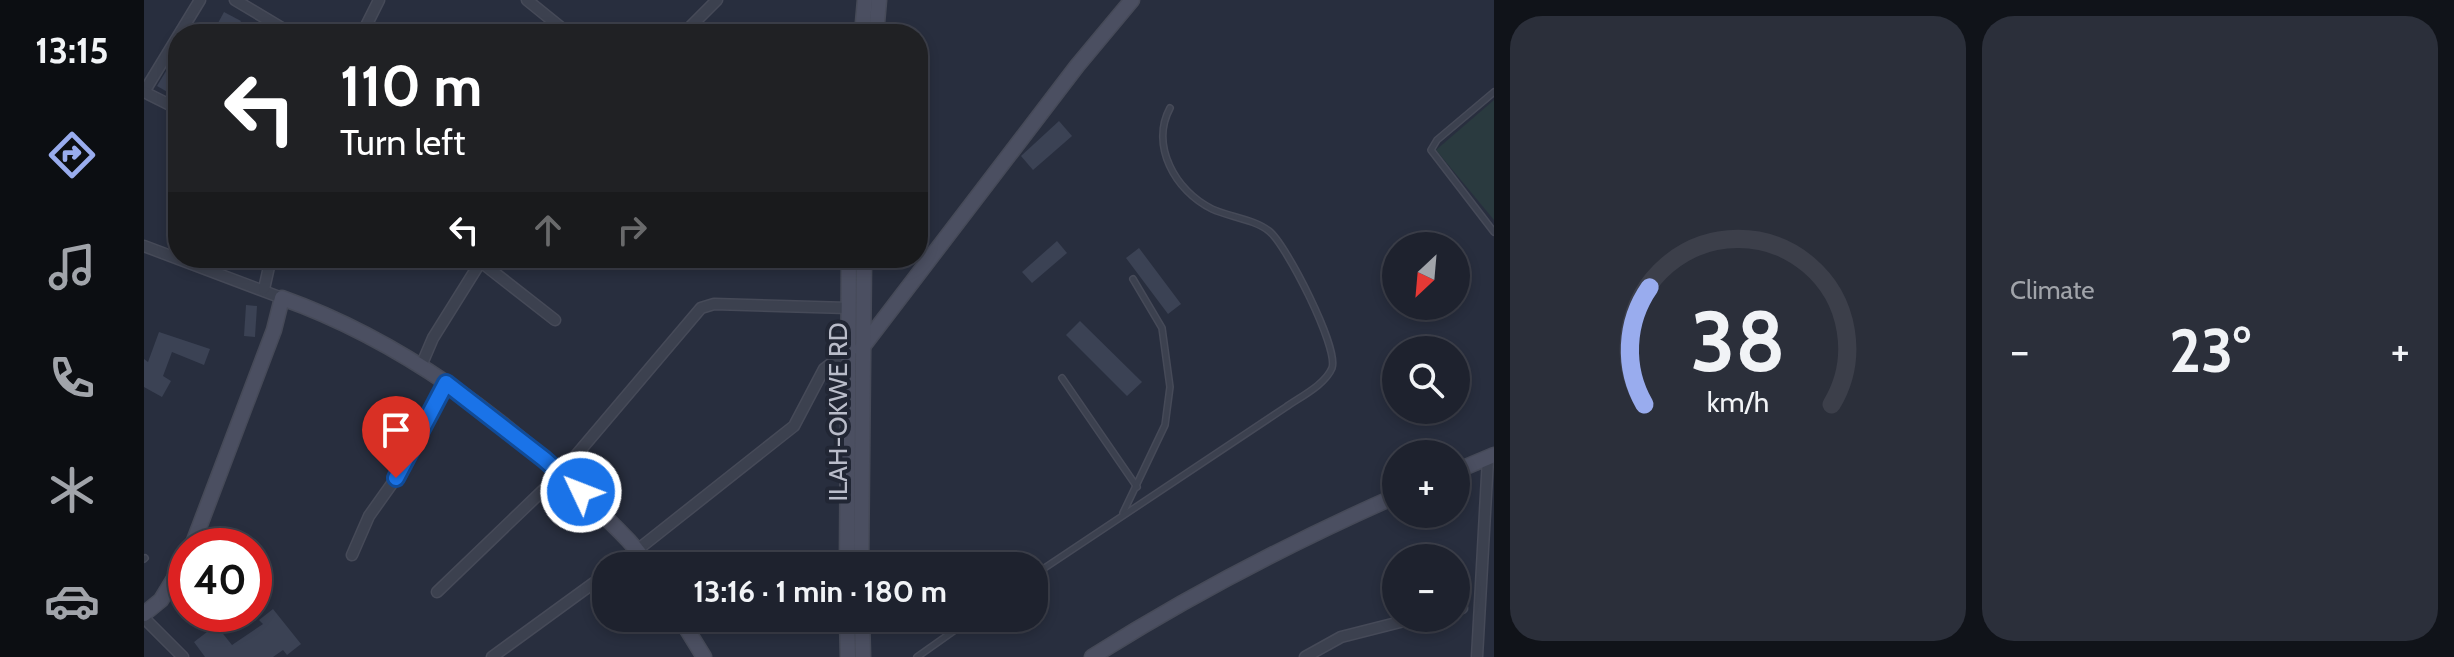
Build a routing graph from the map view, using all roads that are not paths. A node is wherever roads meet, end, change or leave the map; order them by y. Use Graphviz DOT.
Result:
graph roads {
  1 [pos="200,0"];
  2 [pos="235,0"];
  3 [pos="379,0"];
  4 [pos="527,0"];
  5 [pos="717,0"];
  6 [pos="865,0"];
  7 [pos="879,0"];
  8 [pos="1132,0"];
  9 [pos="185,24"];
  10 [pos="275,24"];
  11 [pos="367,24"];
  12 [pos="557,24"];
  13 [pos="693,24"];
  14 [pos="863,24"];
  15 [pos="877,24"];
  16 [pos="168,53"];
  17 [pos="144,92"];
  18 [pos="1494,92"];
  19 [pos="168,104"];
  20 [pos="1170,108"];
  21 [pos="1494,232"];
  22 [pos="144,246"];
  23 [pos="168,255"];
  24 [pos="928,257"];
  25 [pos="205,268"];
  26 [pos="269,268"];
  27 [pos="474,268"];
  28 [pos="490,268"];
  29 [pos="849,268"];
  30 [pos="863,268"];
  31 [pos="919,268"];
  32 [pos="1133,279"];
  33 [pos="264,289"];
  34 [pos="282,298"];
  35 [pos="848,308"];
  36 [pos="555,320"];
  37 [pos="855,350"];
  38 [pos="421,366"];
  39 [pos="1062,378"];
  40 [pos="446,383"];
  41 [pos="1491,457"];
  42 [pos="1470,465"];
  43 [pos="561,473"];
  44 [pos="1138,487"];
  45 [pos="1382,502"];
  46 [pos="1121,518"];
  47 [pos="199,528"];
  48 [pos="638,550"];
  49 [pos="635,552"];
  50 [pos="848,552"];
  51 [pos="861,552"];
  52 [pos="352,555"];
  53 [pos="1048,566"];
  54 [pos="592,584"];
  55 [pos="168,592"];
  56 [pos="437,592"];
  57 [pos="144,616"];
  58 [pos="1382,627"];
  59 [pos="689,632"];
  60 [pos="847,632"];
  61 [pos="862,632"];
  62 [pos="952,632"];
  63 [pos="183,657"];
  64 [pos="492,657"];
  65 [pos="704,657"];
  66 [pos="848,657"];
  67 [pos="863,657"];
  68 [pos="917,657"];
  69 [pos="1092,657"];
  70 [pos="1305,657"];
  71 [pos="1477,657"];
  1 -- 9 [label="street"];
  2 -- 10 [label="street"];
  3 -- 11 [label="street"];
  4 -- 12 [label="street"];
  5 -- 13 [label="street"];
  6 -- 14 [label="street"];
  7 -- 15 [label="street"];
  8 -- 24 [label="street"];
  16 -- 17 [label="street"];
  17 -- 19 [label="street"];
  18 -- 21 [label="lane"];
  20 -- 46 [label="lane"];
  22 -- 23 [label="street"];
  25 -- 33 [label="street"];
  26 -- 33 [label="street"];
  27 -- 38 [label="street"];
  28 -- 36 [label="street"];
  29 -- 35 [label="street"];
  30 -- 37 [label="street, ILAH-OKWE RD"];
  31 -- 37 [label="street"];
  32 -- 44 [label="lane"];
  33 -- 34 [label="street"];
  34 -- 38 [label="street"];
  34 -- 47 [label="street"];
  35 -- 37 [label="street"];
  35 -- 43 [label="street"];
  37 -- 48 [label="street"];
  37 -- 50 [label="street"];
  37 -- 51 [label="street, ILAH-OKWE RD"];
  38 -- 40 [label="street"];
  39 -- 44 [label="lane"];
  40 -- 43 [label="street"];
  40 -- 52 [label="street"];
  41 -- 42 [label="street"];
  41 -- 71 [label="street"];
  43 -- 48 [label="street"];
  43 -- 56 [label="street"];
  44 -- 46 [label="lane"];
  45 -- 69 [label="street"];
  46 -- 53 [label="lane"];
  48 -- 49 [label="street"];
  54 -- 64 [label="street"];
  55 -- 57 [label="street"];
  57 -- 63 [label="street"];
  58 -- 70 [label="street"];
  59 -- 65 [label="street"];
  60 -- 66 [label="street"];
  61 -- 67 [label="street"];
  62 -- 68 [label="lane"];
}
